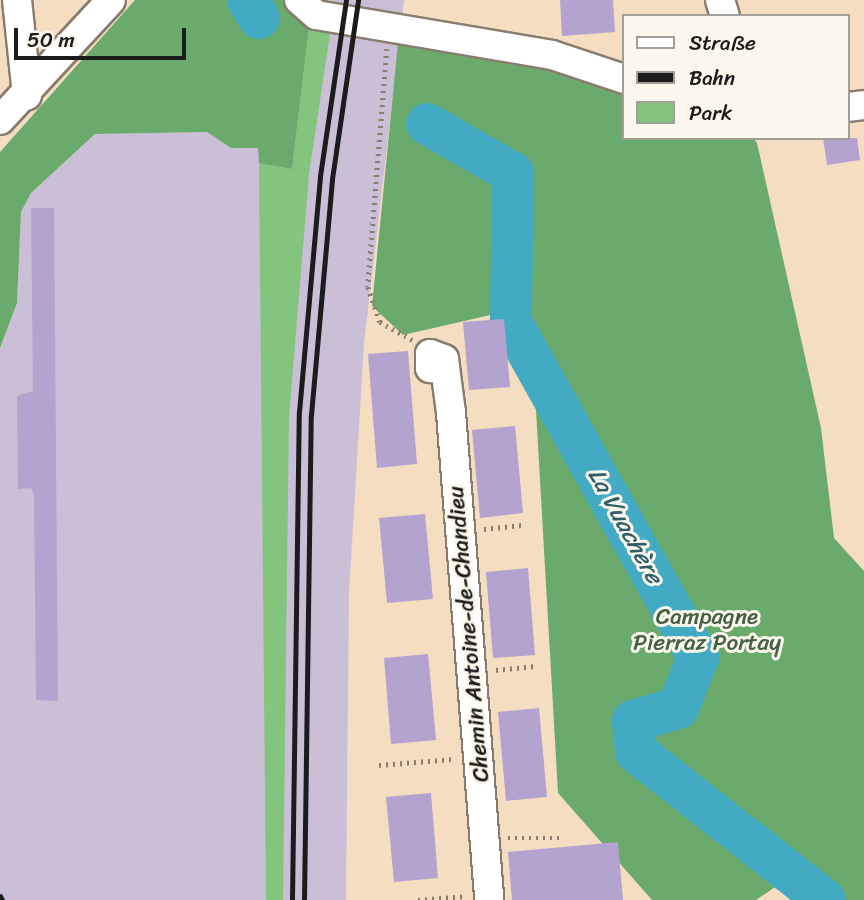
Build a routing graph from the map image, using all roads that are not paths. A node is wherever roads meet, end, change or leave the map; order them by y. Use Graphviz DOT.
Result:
graph roads {
  1 [pos="17,0"];
  2 [pos="111,0"];
  3 [pos="299,0"];
  4 [pos="622,78"];
  5 [pos="26,94"];
  6 [pos="0,120"];
  7 [pos="435,361"];
  8 [pos="489,897"];
  1 -- 5 [label="street"];
  2 -- 5 [label="street"];
  3 -- 4 [label="street"];
  5 -- 6 [label="street"];
  7 -- 8 [label="street, Chemin Antoine-de-Chandieu"];
}
